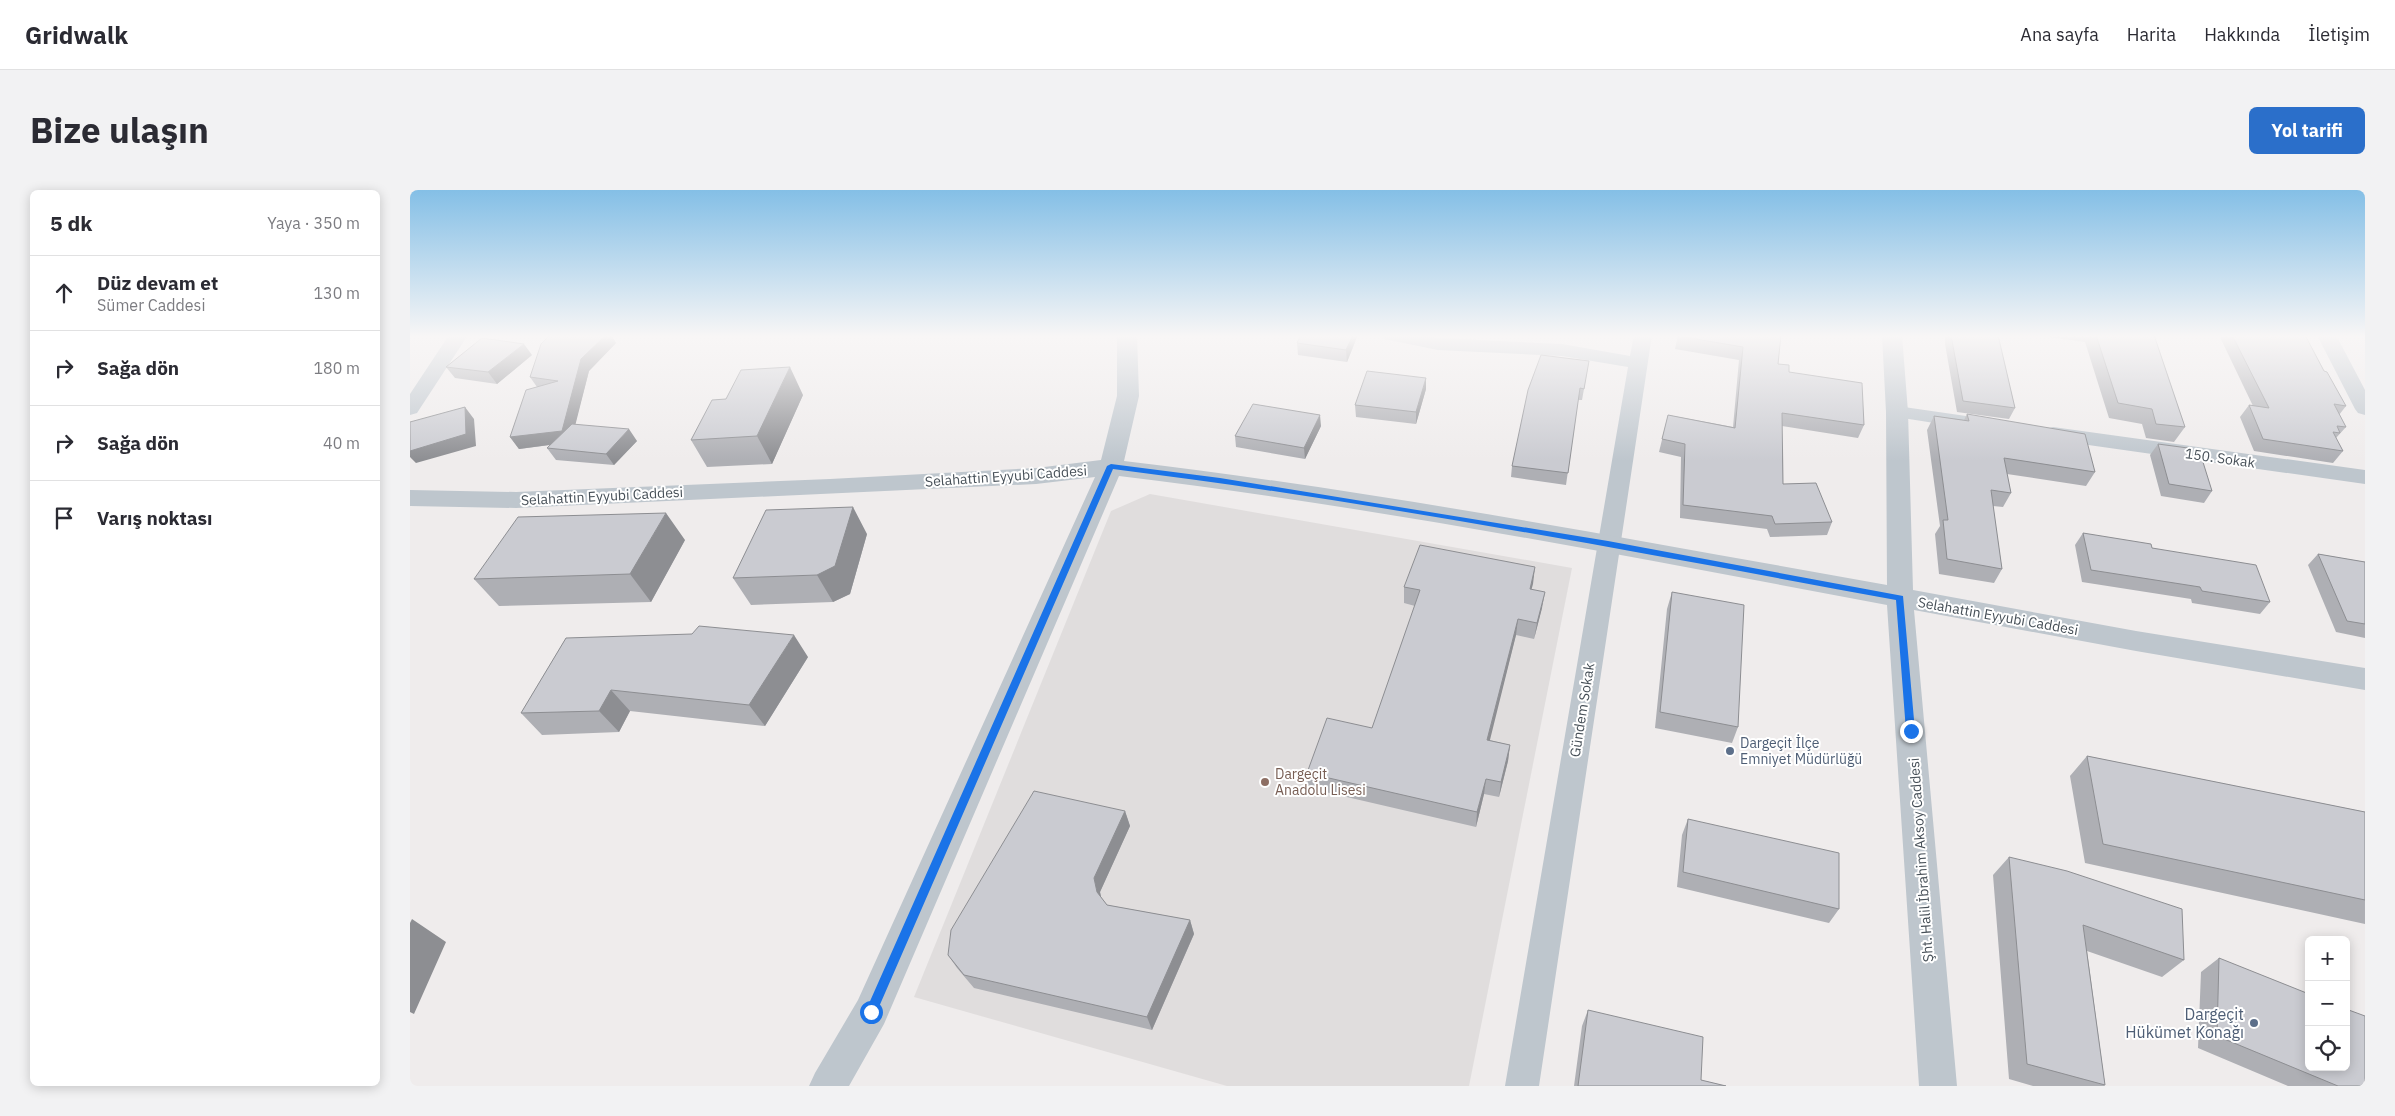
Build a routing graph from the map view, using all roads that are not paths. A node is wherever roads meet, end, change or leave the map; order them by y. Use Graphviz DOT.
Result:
graph roads {
  1 [pos="431,377"];
  2 [pos="1128,377"];
  3 [pos="1636,377"];
  4 [pos="1895,377"];
  5 [pos="2348,377"];
  6 [pos="410,409"];
  7 [pos="2365,409"];
  8 [pos="1897,412"];
  9 [pos="1986,425"];
  10 [pos="2035,432"];
  11 [pos="1111,466"];
  12 [pos="2365,476"];
  13 [pos="410,498"];
  14 [pos="1608,544"];
  15 [pos="1900,598"];
  16 [pos="2365,680"];
  17 [pos="828,1086"];
  18 [pos="1522,1086"];
  19 [pos="1938,1086"];
  1 -- 6 [label="street"];
  2 -- 11 [label="street"];
  3 -- 14 [label="street, Gündem Sokak"];
  4 -- 8 [label="street, Şht. Halil İbrahim Aksoy Caddesi"];
  5 -- 7 [label="street"];
  8 -- 9 [label="street"];
  8 -- 15 [label="street, Şht. Halil İbrahim Aksoy Caddesi"];
  10 -- 12 [label="street, 150. Sokak"];
  11 -- 13 [label="street, Selahattin Eyyubi Caddesi"];
  11 -- 14 [label="street, Selahattin Eyyubi Caddesi"];
  11 -- 17 [label="street"];
  14 -- 15 [label="street, Selahattin Eyyubi Caddesi"];
  14 -- 18 [label="street, Gündem Sokak"];
  15 -- 16 [label="street, Selahattin Eyyubi Caddesi"];
  15 -- 19 [label="street, Şht. Halil İbrahim Aksoy Caddesi"];
}
